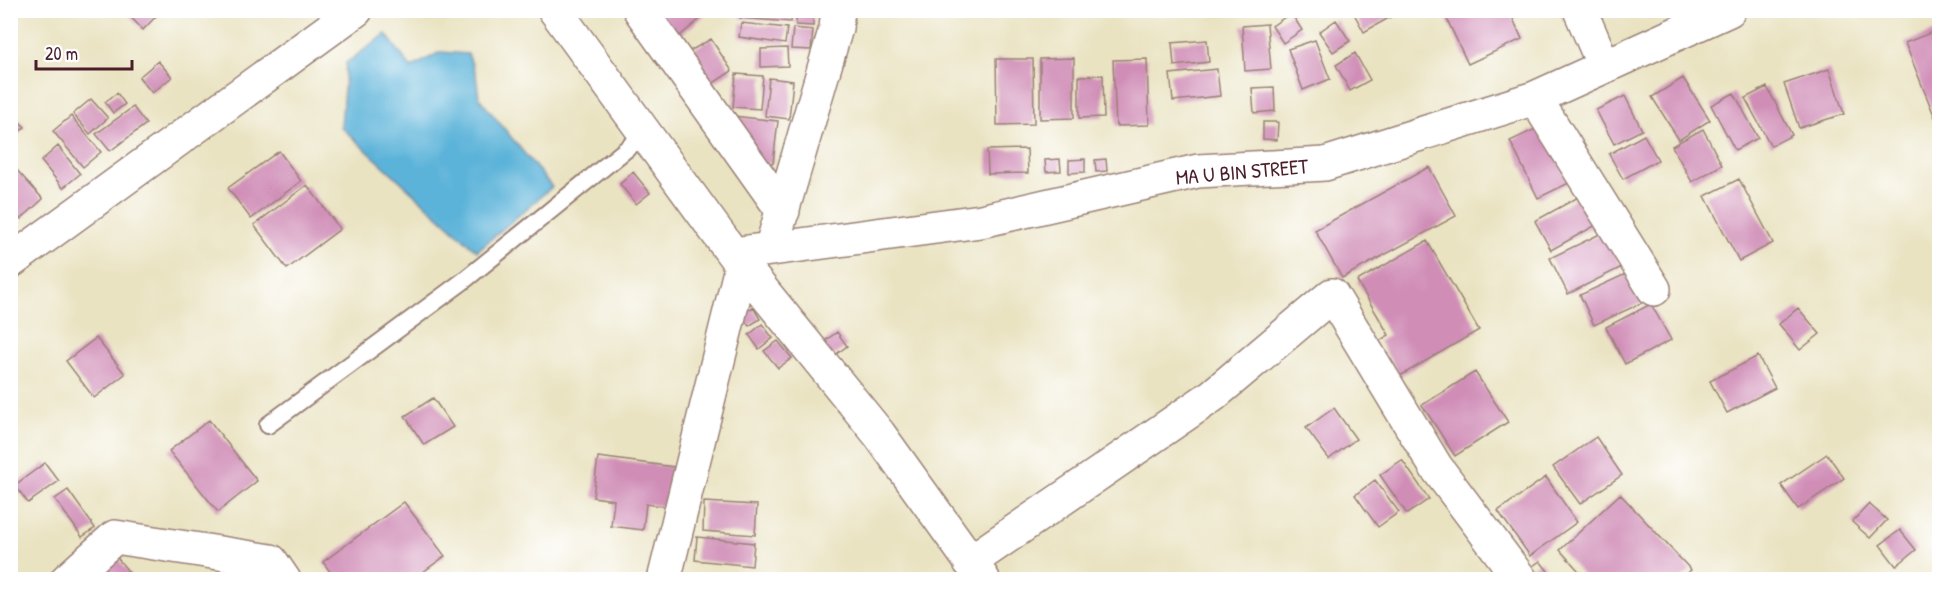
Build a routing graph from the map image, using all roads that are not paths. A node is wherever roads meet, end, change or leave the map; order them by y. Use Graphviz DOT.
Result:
graph roads {
  1 [pos="356,10"];
  2 [pos="555,10"];
  3 [pos="640,10"];
  4 [pos="838,10"];
  5 [pos="1580,10"];
  6 [pos="1729,10"];
  7 [pos="1604,66"];
  8 [pos="1535,98"];
  9 [pos="645,134"];
  10 [pos="783,211"];
  11 [pos="771,249"];
  12 [pos="738,258"];
  13 [pos="10,262"];
  14 [pos="1654,289"];
  15 [pos="268,425"];
  16 [pos="977,571"];
  17 [pos="66,579"];
  18 [pos="284,579"];
  19 [pos="664,579"];
  20 [pos="1521,579"];
  1 -- 13 [label="street"];
  2 -- 9 [label="street"];
  3 -- 10 [label="street"];
  4 -- 10 [label="street"];
  5 -- 7 [label="street"];
  6 -- 7 [label="street, MA U BIN STREET"];
  7 -- 8 [label="street, MA U BIN STREET"];
  8 -- 11 [label="street, MA U BIN STREET"];
  8 -- 14 [label="street"];
  9 -- 12 [label="street"];
  9 -- 15 [label="lane"];
  10 -- 11 [label="street"];
  11 -- 12 [label="street, MA U BIN STREET"];
  12 -- 16 [label="street"];
  12 -- 19 [label="street"];
  16 -- 20 [label="street"];
  17 -- 18 [label="street"];
}
